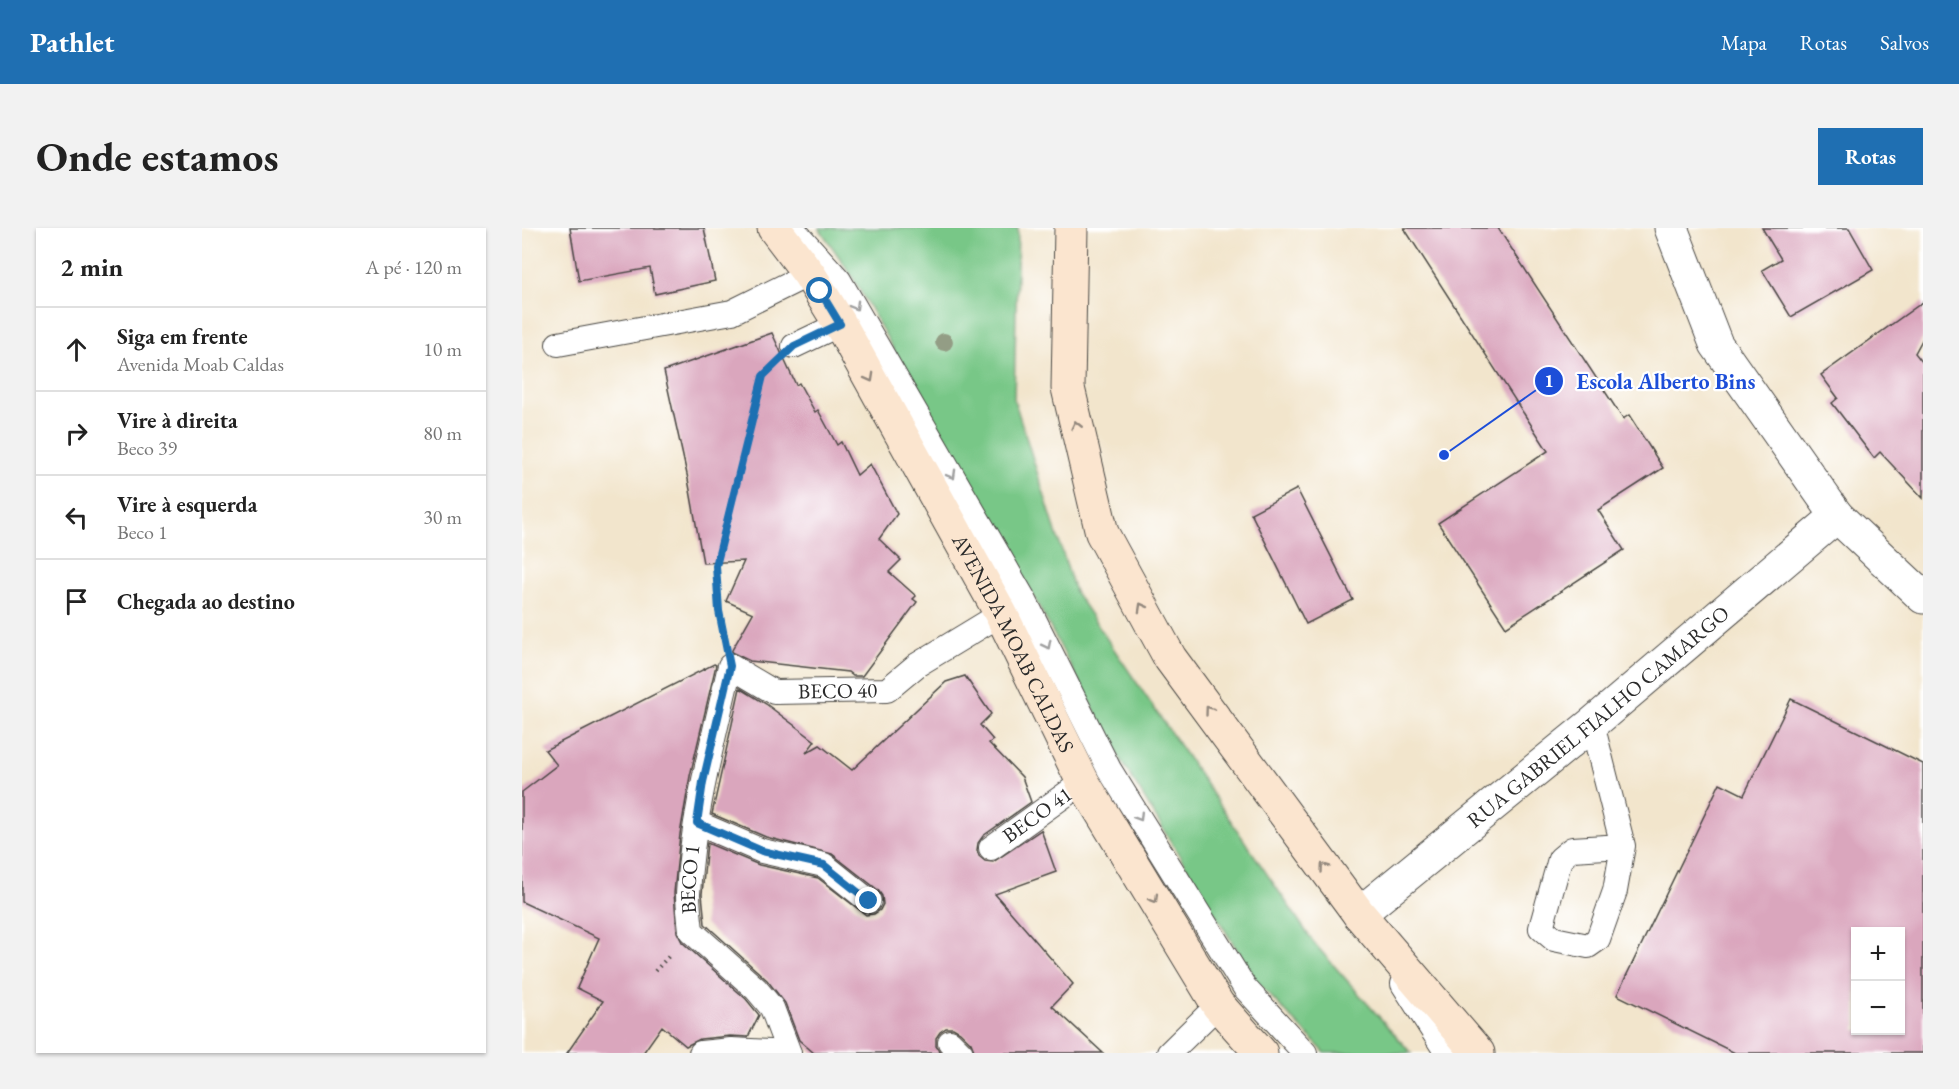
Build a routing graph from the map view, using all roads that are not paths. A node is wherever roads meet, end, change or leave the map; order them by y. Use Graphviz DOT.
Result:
graph roads {
  1 [pos="774,228"];
  2 [pos="792,228"];
  3 [pos="1071,228"];
  4 [pos="1671,228"];
  5 [pos="809,273"];
  6 [pos="840,324"];
  7 [pos="558,344"];
  8 [pos="794,346"];
  9 [pos="1837,516"];
  10 [pos="1923,597"];
  11 [pos="1001,614"];
  12 [pos="1592,724"];
  13 [pos="1083,782"];
  14 [pos="697,823"];
  15 [pos="1623,846"];
  16 [pos="991,848"];
  17 [pos="869,901"];
  18 [pos="1359,914"];
  19 [pos="1218,1005"];
  20 [pos="701,1053"];
  21 [pos="789,1053"];
  22 [pos="1169,1053"];
  23 [pos="1261,1053"];
  24 [pos="1305,1053"];
  25 [pos="1447,1053"];
  26 [pos="1478,1053"];
  1 -- 5 [label="main road, AVENIDA MOAB CALDAS"];
  2 -- 24 [label="lane, one-way"];
  18 -- 3 [label="main road, one-way"];
  4 -- 9 [label="street"];
  5 -- 6 [label="main road, AVENIDA MOAB CALDAS"];
  5 -- 7 [label="lane"];
  6 -- 8 [label="lane"];
  6 -- 11 [label="main road, AVENIDA MOAB CALDAS, one-way"];
  9 -- 10 [label="street"];
  9 -- 12 [label="street, RUA GABRIEL FIALHO CAMARGO"];
  11 -- 13 [label="main road, AVENIDA MOAB CALDAS"];
  11 -- 14 [label="lane, BECO 40"];
  12 -- 15 [label="lane"];
  12 -- 18 [label="street, RUA GABRIEL FIALHO CAMARGO"];
  13 -- 16 [label="lane, BECO 41"];
  13 -- 19 [label="main road, AVENIDA MOAB CALDAS, one-way"];
  14 -- 17 [label="lane, BECO 1"];
  14 -- 21 [label="lane, BECO 1"];
  18 -- 25 [label="lane"];
  18 -- 26 [label="main road"];
  19 -- 22 [label="lane"];
  19 -- 23 [label="main road, AVENIDA MOAB CALDAS"];
  20 -- 21 [label="lane"];
}
